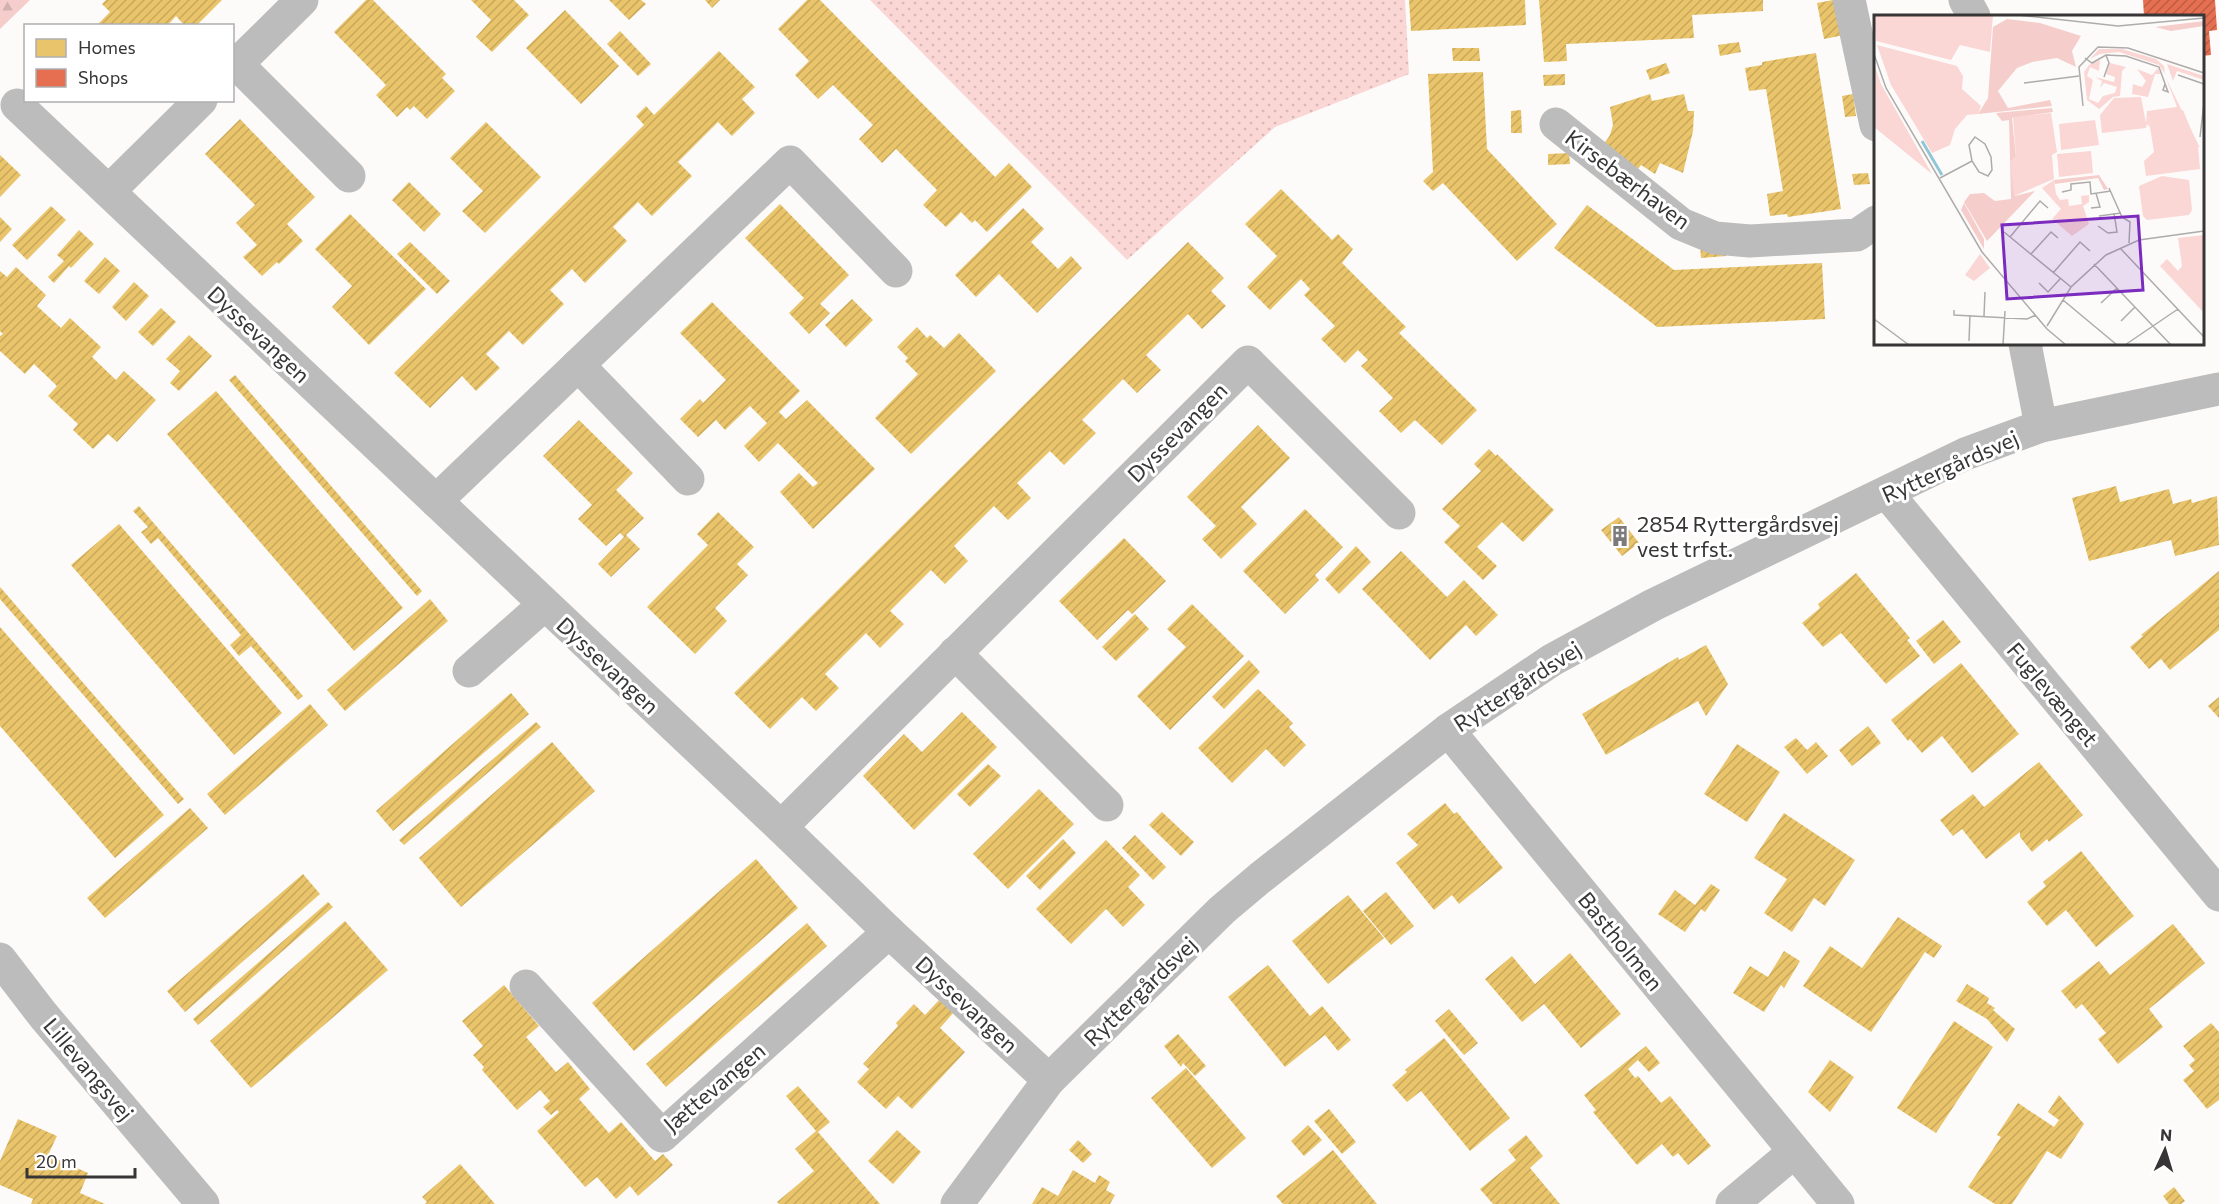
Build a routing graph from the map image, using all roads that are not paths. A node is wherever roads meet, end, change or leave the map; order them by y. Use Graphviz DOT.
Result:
graph roads {
  1 [pos="302,0"];
  2 [pos="1849,0"];
  3 [pos="1965,0"];
  4 [pos="1973,15"];
  5 [pos="235,66"];
  6 [pos="199,102"];
  7 [pos="17,105"];
  8 [pos="1874,120"];
  9 [pos="1556,124"];
  10 [pos="349,176"];
  11 [pos="109,192"];
  12 [pos="1874,223"];
  13 [pos="896,271"];
  14 [pos="2025,345"];
  15 [pos="578,365"];
  16 [pos="2219,389"];
  17 [pos="2041,426"];
  18 [pos="688,479"];
  19 [pos="1887,493"];
  20 [pos="436,501"];
  21 [pos="1399,513"];
  22 [pos="544,605"];
  23 [pos="955,653"];
  24 [pos="469,671"];
  25 [pos="1448,730"];
  26 [pos="1107,805"];
  27 [pos="781,827"];
  28 [pos="2219,895"];
  29 [pos="889,932"];
  30 [pos="0,959"];
  31 [pos="526,986"];
  32 [pos="1049,1080"];
  33 [pos="1794,1152"];
  34 [pos="203,1204"];
  35 [pos="957,1204"];
  36 [pos="1732,1204"];
  37 [pos="1838,1204"];
  1 -- 5 [label="street"];
  2 -- 8 [label="street"];
  3 -- 4 [label="street"];
  5 -- 10 [label="street"];
  6 -- 11 [label="street"];
  7 -- 11 [label="street, Dyssevangen"];
  9 -- 12 [label="street, Kirsebærhaven"];
  11 -- 20 [label="street, Dyssevangen"];
  13 -- 15 [label="street"];
  14 -- 17 [label="street"];
  15 -- 18 [label="street"];
  15 -- 20 [label="street"];
  16 -- 17 [label="street, Ryttergårdsvej"];
  17 -- 19 [label="street, Ryttergårdsvej"];
  19 -- 25 [label="street, Ryttergårdsvej"];
  19 -- 28 [label="street, Fuglevænget"];
  20 -- 22 [label="street, Dyssevangen"];
  21 -- 23 [label="street, Dyssevangen"];
  22 -- 24 [label="street"];
  22 -- 27 [label="street, Dyssevangen"];
  23 -- 26 [label="street"];
  23 -- 27 [label="street, Dyssevangen"];
  25 -- 32 [label="street, Ryttergårdsvej"];
  25 -- 33 [label="street, Bastholmen"];
  27 -- 29 [label="street, Dyssevangen"];
  29 -- 31 [label="street, Jættevangen"];
  29 -- 32 [label="street, Dyssevangen"];
  30 -- 34 [label="street, Lillevangsvej"];
  32 -- 35 [label="street, Ryttergårdsvej"];
  33 -- 36 [label="street"];
  33 -- 37 [label="street, Bastholmen"];
}
